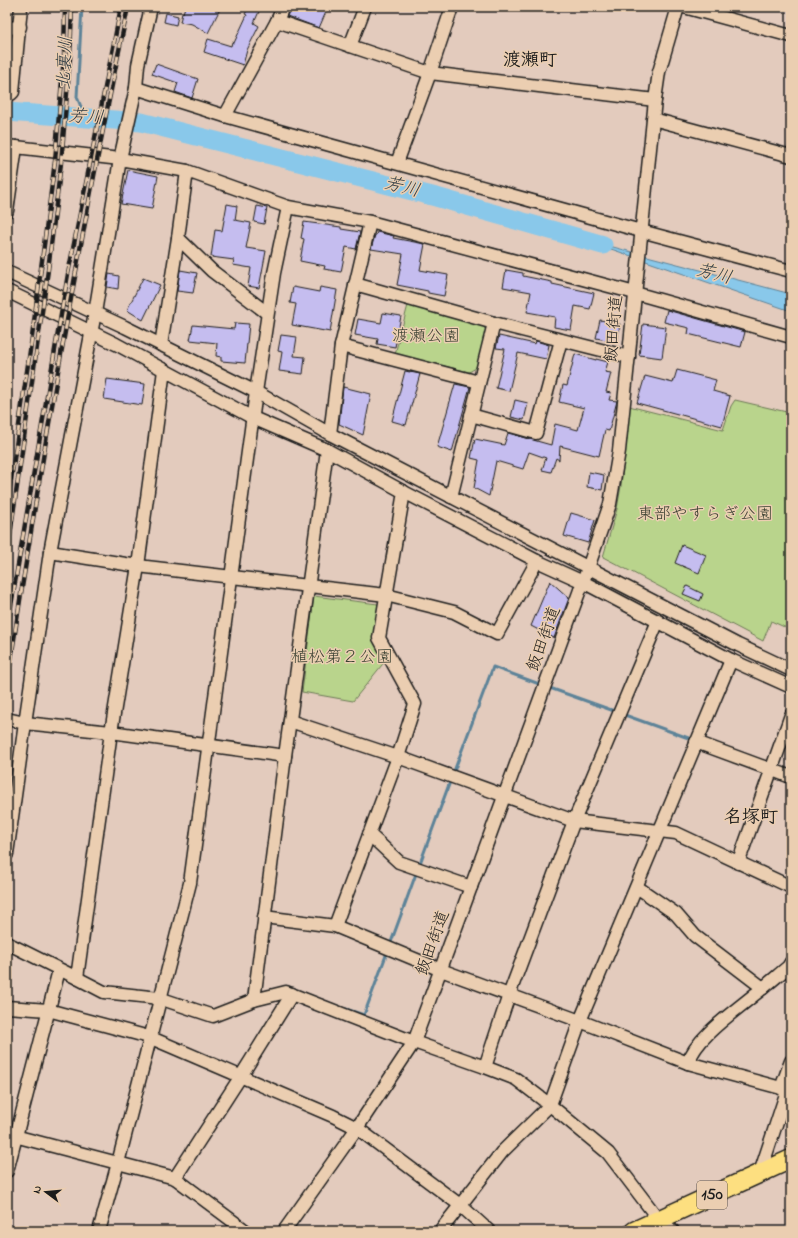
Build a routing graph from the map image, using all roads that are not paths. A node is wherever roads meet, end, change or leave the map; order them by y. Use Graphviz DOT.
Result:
graph roads {
  1 [pos="21,7"];
  2 [pos="151,7"];
  3 [pos="283,7"];
  4 [pos="365,7"];
  5 [pos="452,7"];
  6 [pos="678,7"];
  7 [pos="684,7"];
  8 [pos="278,21"];
  9 [pos="20,27"];
  10 [pos="7,28"];
  11 [pos="791,36"];
  12 [pos="350,46"];
  13 [pos="430,73"];
  14 [pos="135,90"];
  15 [pos="7,94"];
  16 [pos="655,100"];
  17 [pos="225,116"];
  18 [pos="653,119"];
  19 [pos="12,146"];
  20 [pos="791,156"];
  21 [pos="120,159"];
  22 [pos="397,163"];
  23 [pos="187,171"];
  24 [pos="288,207"];
  25 [pos="7,211"];
  26 [pos="370,222"];
  27 [pos="641,231"];
  28 [pos="178,238"];
  29 [pos="791,271"];
  30 [pos="7,272"];
  31 [pos="355,284"];
  32 [pos="7,291"];
  33 [pos="634,293"];
  34 [pos="95,313"];
  35 [pos="268,313"];
  36 [pos="494,323"];
  37 [pos="91,332"];
  38 [pos="791,337"];
  39 [pos="561,340"];
  40 [pos="161,345"];
  41 [pos="341,346"];
  42 [pos="629,357"];
  43 [pos="164,370"];
  44 [pos="479,382"];
  45 [pos="256,392"];
  46 [pos="471,415"];
  47 [pos="253,418"];
  48 [pos="330,434"];
  49 [pos="327,450"];
  50 [pos="404,492"];
  51 [pos="451,497"];
  52 [pos="50,552"];
  53 [pos="537,561"];
  54 [pos="138,566"];
  55 [pos="588,568"];
  56 [pos="231,577"];
  57 [pos="583,582"];
  58 [pos="309,585"];
  59 [pos="386,595"];
  60 [pos="658,621"];
  61 [pos="731,660"];
  62 [pos="791,670"];
  63 [pos="791,687"];
  64 [pos="791,715"];
  65 [pos="7,719"];
  66 [pos="290,721"];
  67 [pos="25,723"];
  68 [pos="111,732"];
  69 [pos="696,742"];
  70 [pos="209,746"];
  71 [pos="284,756"];
  72 [pos="398,757"];
  73 [pos="771,769"];
  74 [pos="791,777"];
  75 [pos="505,796"];
  76 [pos="574,821"];
  77 [pos="660,831"];
  78 [pos="369,834"];
  79 [pos="7,854"];
  80 [pos="738,863"];
  81 [pos="472,887"];
  82 [pos="637,887"];
  83 [pos="791,887"];
  84 [pos="264,917"];
  85 [pos="335,926"];
  86 [pos="7,943"];
  87 [pos="791,962"];
  88 [pos="60,970"];
  89 [pos="441,970"];
  90 [pos="77,978"];
  91 [pos="763,988"];
  92 [pos="292,994"];
  93 [pos="509,995"];
  94 [pos="159,998"];
  95 [pos="254,1000"];
  96 [pos="7,1007"];
  97 [pos="48,1010"];
  98 [pos="580,1021"];
  99 [pos="149,1037"];
  100 [pos="414,1042"];
  101 [pos="791,1061"];
  102 [pos="688,1063"];
  103 [pos="484,1067"];
  104 [pos="241,1076"];
  105 [pos="787,1090"];
  106 [pos="550,1105"];
  107 [pos="357,1128"];
  108 [pos="12,1135"];
  109 [pos="791,1159"];
  110 [pos="118,1163"];
  111 [pos="7,1171"];
  112 [pos="760,1173"];
  113 [pos="175,1178"];
  114 [pos="460,1205"];
  115 [pos="666,1225"];
  116 [pos="99,1231"];
  117 [pos="246,1231"];
  118 [pos="284,1231"];
  119 [pos="440,1231"];
  120 [pos="489,1231"];
  121 [pos="634,1231"];
  1 -- 9 [label="street"];
  2 -- 14 [label="street"];
  3 -- 8 [label="street"];
  4 -- 12 [label="street"];
  5 -- 13 [label="street"];
  6 -- 16 [label="street, 飯田街道"];
  7 -- 11 [label="street"];
  8 -- 12 [label="street"];
  8 -- 17 [label="street"];
  9 -- 10 [label="street"];
  9 -- 15 [label="street"];
  12 -- 13 [label="street"];
  13 -- 16 [label="street"];
  13 -- 22 [label="street"];
  14 -- 17 [label="street"];
  14 -- 21 [label="street"];
  16 -- 18 [label="street, 飯田街道"];
  17 -- 22 [label="street"];
  18 -- 20 [label="street"];
  18 -- 27 [label="street, 飯田街道"];
  19 -- 21 [label="street"];
  19 -- 25 [label="street"];
  21 -- 23 [label="street"];
  21 -- 34 [label="street"];
  22 -- 27 [label="street"];
  23 -- 24 [label="street"];
  23 -- 28 [label="street"];
  24 -- 26 [label="street"];
  24 -- 35 [label="street"];
  26 -- 31 [label="street"];
  26 -- 33 [label="street"];
  27 -- 29 [label="street"];
  27 -- 33 [label="street, 飯田街道"];
  28 -- 35 [label="street"];
  28 -- 40 [label="street"];
  30 -- 34 [label="street"];
  31 -- 36 [label="street"];
  31 -- 41 [label="street"];
  32 -- 37 [label="street"];
  33 -- 38 [label="street"];
  33 -- 42 [label="street, 飯田街道"];
  34 -- 37 [label="street"];
  34 -- 40 [label="street"];
  35 -- 45 [label="street"];
  36 -- 39 [label="street"];
  36 -- 44 [label="street"];
  37 -- 43 [label="street"];
  37 -- 52 [label="street"];
  39 -- 42 [label="street"];
  39 -- 46 [label="street"];
  40 -- 45 [label="street"];
  41 -- 44 [label="street"];
  41 -- 48 [label="street"];
  42 -- 55 [label="street, 飯田街道"];
  43 -- 47 [label="street"];
  43 -- 54 [label="street"];
  44 -- 46 [label="street"];
  45 -- 47 [label="street"];
  45 -- 48 [label="street"];
  46 -- 51 [label="street"];
  47 -- 49 [label="street"];
  47 -- 56 [label="street"];
  48 -- 51 [label="street"];
  49 -- 50 [label="street"];
  49 -- 58 [label="street"];
  50 -- 53 [label="street"];
  50 -- 59 [label="street"];
  51 -- 55 [label="street"];
  52 -- 54 [label="street"];
  52 -- 67 [label="street"];
  53 -- 57 [label="street"];
  53 -- 59 [label="street"];
  54 -- 56 [label="street"];
  54 -- 68 [label="street"];
  55 -- 57 [label="street, 飯田街道"];
  55 -- 62 [label="street"];
  56 -- 58 [label="street"];
  56 -- 70 [label="street"];
  57 -- 60 [label="street"];
  57 -- 75 [label="street, 飯田街道"];
  58 -- 59 [label="street"];
  58 -- 66 [label="street"];
  59 -- 72 [label="street"];
  60 -- 61 [label="street"];
  60 -- 76 [label="street"];
  61 -- 63 [label="street"];
  61 -- 69 [label="street"];
  64 -- 73 [label="street"];
  65 -- 67 [label="street"];
  66 -- 71 [label="street"];
  66 -- 72 [label="street"];
  67 -- 68 [label="street"];
  67 -- 79 [label="street"];
  68 -- 70 [label="street"];
  68 -- 90 [label="street"];
  69 -- 73 [label="street"];
  69 -- 77 [label="street"];
  70 -- 71 [label="street"];
  70 -- 94 [label="street"];
  71 -- 84 [label="street"];
  72 -- 75 [label="street"];
  72 -- 78 [label="street"];
  73 -- 74 [label="street"];
  73 -- 80 [label="street"];
  75 -- 76 [label="street"];
  75 -- 81 [label="street, 飯田街道"];
  76 -- 77 [label="street"];
  76 -- 93 [label="street"];
  77 -- 80 [label="street"];
  77 -- 82 [label="street"];
  78 -- 81 [label="street"];
  78 -- 85 [label="street"];
  80 -- 83 [label="street"];
  81 -- 89 [label="street, 飯田街道"];
  82 -- 91 [label="street"];
  82 -- 98 [label="street"];
  84 -- 85 [label="street"];
  84 -- 95 [label="street"];
  85 -- 89 [label="street"];
  86 -- 88 [label="street"];
  87 -- 91 [label="street"];
  88 -- 90 [label="street"];
  88 -- 97 [label="street"];
  89 -- 93 [label="street"];
  89 -- 100 [label="street, 飯田街道"];
  90 -- 94 [label="street"];
  91 -- 102 [label="street"];
  92 -- 95 [label="street"];
  92 -- 100 [label="street"];
  92 -- 104 [label="street"];
  93 -- 98 [label="street"];
  93 -- 103 [label="street"];
  94 -- 95 [label="street"];
  94 -- 99 [label="street"];
  96 -- 97 [label="street"];
  97 -- 99 [label="street"];
  97 -- 108 [label="street"];
  98 -- 102 [label="street"];
  98 -- 106 [label="street"];
  99 -- 104 [label="street"];
  99 -- 110 [label="street"];
  100 -- 103 [label="street"];
  100 -- 107 [label="street, 飯田街道"];
  101 -- 105 [label="street"];
  102 -- 105 [label="street"];
  103 -- 106 [label="street"];
  104 -- 107 [label="street"];
  104 -- 113 [label="street"];
  105 -- 112 [label="street"];
  106 -- 114 [label="street"];
  106 -- 115 [label="street"];
  107 -- 114 [label="street"];
  107 -- 118 [label="street, 飯田街道"];
  108 -- 110 [label="street"];
  108 -- 111 [label="street"];
  109 -- 112 [label="highway, 150"];
  110 -- 113 [label="street"];
  110 -- 116 [label="street"];
  112 -- 115 [label="highway, 150"];
  113 -- 117 [label="street"];
  114 -- 119 [label="street"];
  114 -- 120 [label="street"];
  115 -- 121 [label="highway, 150"];
}
